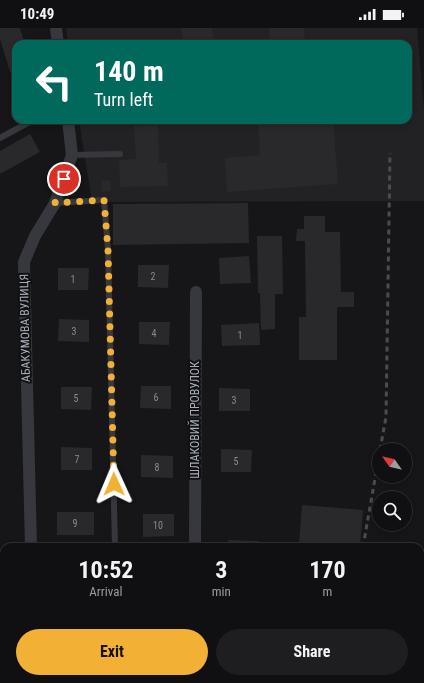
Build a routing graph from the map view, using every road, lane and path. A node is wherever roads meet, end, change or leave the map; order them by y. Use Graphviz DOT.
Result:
graph roads {
  1 [pos="56,28"];
  2 [pos="58,40"];
  3 [pos="26,124"];
  4 [pos="68,124"];
  5 [pos="0,138"];
  6 [pos="120,154"];
  7 [pos="72,155"];
  8 [pos="55,203"];
  9 [pos="196,292"];
  10 [pos="31,543"];
  11 [pos="115,543"];
  12 [pos="195,543"];
  1 -- 2 [label="street"];
  3 -- 5 [label="lane"];
  4 -- 7 [label="street, АБАКУМОВА ВУЛИЦЯ"];
  6 -- 7 [label="lane"];
  7 -- 8 [label="street, АБАКУМОВА ВУЛИЦЯ"];
  8 -- 10 [label="street, АБАКУМОВА ВУЛИЦЯ"];
  8 -- 11 [label="lane"];
  9 -- 12 [label="street, ШЛАКОВИЙ ПРОВУЛОК"];
}
